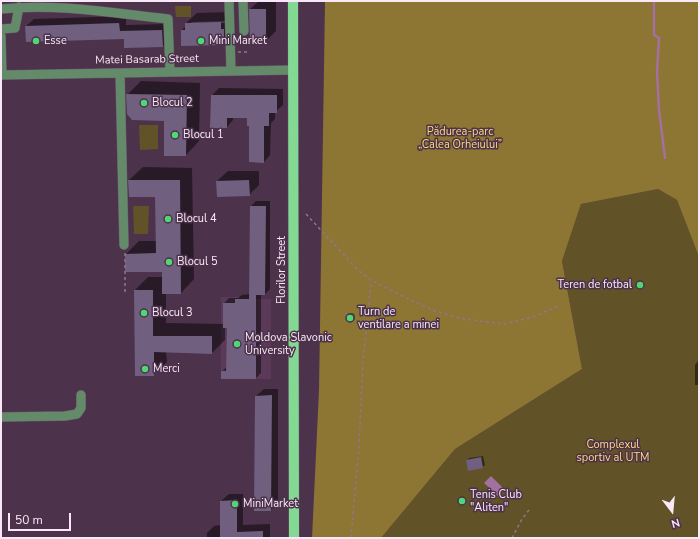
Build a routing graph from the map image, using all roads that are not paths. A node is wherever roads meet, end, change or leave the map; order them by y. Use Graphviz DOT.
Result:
graph roads {
  1 [pos="229,1"];
  2 [pos="243,1"];
  3 [pos="293,1"];
  4 [pos="19,7"];
  5 [pos="1,9"];
  6 [pos="1,29"];
  7 [pos="244,31"];
  8 [pos="1,36"];
  9 [pos="294,70"];
  10 [pos="231,71"];
  11 [pos="170,72"];
  12 [pos="120,73"];
  13 [pos="1,75"];
  14 [pos="124,245"];
  15 [pos="81,396"];
  16 [pos="1,417"];
  17 [pos="294,538"];
  1 -- 10 [label="street"];
  2 -- 7 [label="street"];
  3 -- 9 [label="main road, Florilor Street"];
  4 -- 5 [label="street"];
  4 -- 6 [label="street"];
  4 -- 11 [label="street"];
  8 -- 13 [label="street"];
  9 -- 10 [label="street, Matei Basarab Street"];
  9 -- 17 [label="main road, Florilor Street"];
  10 -- 11 [label="street, Matei Basarab Street"];
  11 -- 12 [label="street, Matei Basarab Street"];
  12 -- 13 [label="street, Matei Basarab Street"];
  12 -- 14 [label="street"];
  15 -- 16 [label="street"];
}
